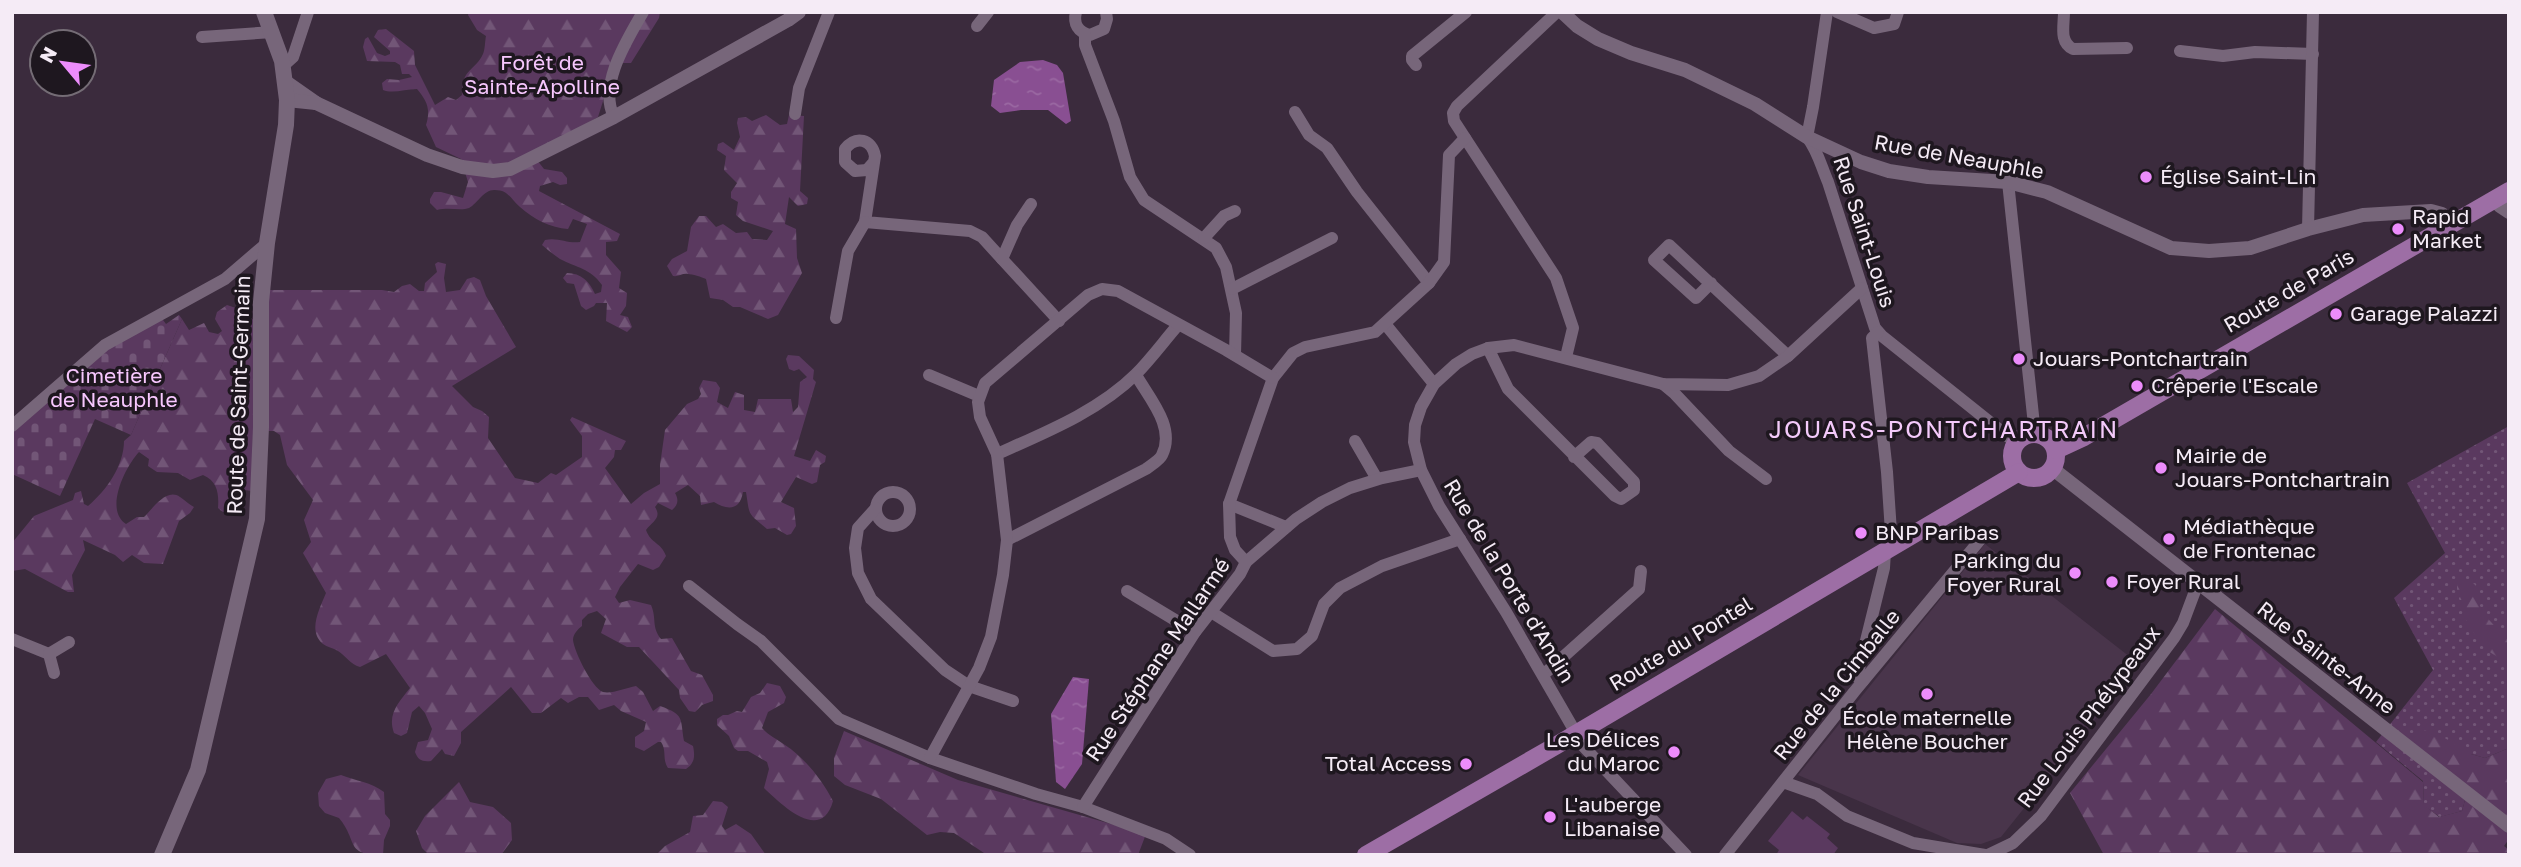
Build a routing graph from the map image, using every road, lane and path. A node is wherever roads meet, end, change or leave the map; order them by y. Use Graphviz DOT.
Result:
graph roads {
  1 [pos="264,12"];
  2 [pos="308,12"];
  3 [pos="643,12"];
  4 [pos="799,12"];
  5 [pos="829,12"];
  6 [pos="988,12"];
  7 [pos="1076,12"];
  8 [pos="1106,12"];
  9 [pos="1466,12"];
  10 [pos="1559,12"];
  11 [pos="1827,12"];
  12 [pos="1838,12"];
  13 [pos="1898,12"];
  14 [pos="2064,12"];
  15 [pos="2313,12"];
  16 [pos="976,26"];
  17 [pos="273,32"];
  18 [pos="1085,34"];
  19 [pos="202,37"];
  20 [pos="2127,48"];
  21 [pos="2180,51"];
  22 [pos="2313,54"];
  23 [pos="1416,65"];
  24 [pos="285,74"];
  25 [pos="287,100"];
  26 [pos="316,103"];
  27 [pos="1295,112"];
  28 [pos="795,114"];
  29 [pos="614,117"];
  30 [pos="1807,137"];
  31 [pos="1465,138"];
  32 [pos="874,162"];
  33 [pos="2008,183"];
  34 [pos="2502,195"];
  35 [pos="1031,204"];
  36 [pos="1235,211"];
  37 [pos="2509,212"];
  38 [pos="865,222"];
  39 [pos="2448,225"];
  40 [pos="2308,229"];
  41 [pos="1332,238"];
  42 [pos="1203,239"];
  43 [pos="267,243"];
  44 [pos="1002,258"];
  45 [pos="243,264"];
  46 [pos="264,275"];
  47 [pos="1429,283"];
  48 [pos="1711,284"];
  49 [pos="1862,288"];
  50 [pos="1233,289"];
  51 [pos="836,318"];
  52 [pos="1059,321"];
  53 [pos="1178,325"];
  54 [pos="1385,325"];
  55 [pos="1878,332"];
  56 [pos="1488,348"];
  57 [pos="1236,355"];
  58 [pos="1788,356"];
  59 [pos="1566,357"];
  60 [pos="929,375"];
  61 [pos="1136,375"];
  62 [pos="1273,378"];
  63 [pos="1434,384"];
  64 [pos="1662,384"];
  65 [pos="979,396"];
  66 [pos="12,426"];
  67 [pos="2035,434"];
  68 [pos="1355,441"];
  69 [pos="2016,443"];
  70 [pos="2056,450"];
  71 [pos="997,454"];
  72 [pos="1574,457"];
  73 [pos="2053,469"];
  74 [pos="1421,470"];
  75 [pos="2019,472"];
  76 [pos="1377,479"];
  77 [pos="1766,479"];
  78 [pos="1228,504"];
  79 [pos="876,508"];
  80 [pos="1286,527"];
  81 [pos="1460,539"];
  82 [pos="1007,540"];
  83 [pos="1980,540"];
  84 [pos="1889,549"];
  85 [pos="1246,562"];
  86 [pos="1641,571"];
  87 [pos="2198,583"];
  88 [pos="689,586"];
  89 [pos="1127,592"];
  90 [pos="1211,612"];
  91 [pos="1195,632"];
  92 [pos="12,639"];
  93 [pos="69,642"];
  94 [pos="49,654"];
  95 [pos="54,673"];
  96 [pos="1543,675"];
  97 [pos="1863,681"];
  98 [pos="969,687"];
  99 [pos="1013,701"];
  100 [pos="1576,733"];
  101 [pos="930,758"];
  102 [pos="1783,782"];
  103 [pos="1083,807"];
  104 [pos="2509,826"];
  105 [pos="162,855"];
  106 [pos="1190,855"];
  107 [pos="1366,855"];
  108 [pos="1686,855"];
  109 [pos="1725,855"];
  110 [pos="1987,855"];
  1 -- 17 [label="main road, Route de Saint-Germain"];
  2 -- 24 [label="street"];
  3 -- 29 [label="street"];
  4 -- 29 [label="street"];
  5 -- 28 [label="street"];
  6 -- 16 [label="street"];
  7 -- 18 [label="street"];
  8 -- 18 [label="street"];
  9 -- 23 [label="street"];
  10 -- 30 [label="street, Rue de Neauphle"];
  10 -- 31 [label="street"];
  11 -- 30 [label="street"];
  12 -- 13 [label="street"];
  14 -- 20 [label="street"];
  15 -- 22 [label="street"];
  17 -- 19 [label="street"];
  17 -- 24 [label="main road, Route de Saint-Germain"];
  18 -- 42 [label="street"];
  21 -- 22 [label="street"];
  22 -- 40 [label="street"];
  24 -- 25 [label="main road, Route de Saint-Germain"];
  24 -- 26 [label="street"];
  25 -- 26 [label="street"];
  25 -- 43 [label="main road, Route de Saint-Germain"];
  26 -- 29 [label="street"];
  27 -- 47 [label="street"];
  30 -- 33 [label="street, Rue de Neauphle"];
  30 -- 49 [label="street, Rue Saint-Louis"];
  31 -- 47 [label="street"];
  31 -- 59 [label="street"];
  32 -- 38 [label="street"];
  33 -- 40 [label="street, Rue de Neauphle"];
  33 -- 67 [label="street"];
  34 -- 37 [label="street"];
  34 -- 39 [label="main road, Route de Paris"];
  35 -- 44 [label="street"];
  36 -- 42 [label="street"];
  38 -- 44 [label="street"];
  38 -- 51 [label="street"];
  39 -- 40 [label="street, Rue de Neauphle"];
  39 -- 70 [label="main road, Route de Paris"];
  41 -- 50 [label="street"];
  42 -- 50 [label="street"];
  43 -- 45 [label="street"];
  43 -- 46 [label="main road, Route de Saint-Germain"];
  44 -- 52 [label="street"];
  45 -- 46 [label="street"];
  45 -- 66 [label="street"];
  46 -- 105 [label="main road, Route de Saint-Germain"];
  47 -- 54 [label="street"];
  48 -- 48 [label="street"];
  48 -- 58 [label="street"];
  49 -- 55 [label="street, Rue Saint-Louis"];
  49 -- 58 [label="street, Rue de la Porte d'Andin"];
  50 -- 57 [label="street"];
  52 -- 53 [label="street"];
  52 -- 65 [label="street"];
  53 -- 57 [label="street"];
  53 -- 61 [label="street"];
  54 -- 62 [label="street"];
  54 -- 63 [label="street"];
  55 -- 69 [label="street"];
  55 -- 84 [label="street, Rue Saint-Louis"];
  56 -- 59 [label="street, Rue de la Porte d'Andin"];
  56 -- 63 [label="street, Rue de la Porte d'Andin"];
  56 -- 72 [label="street"];
  57 -- 62 [label="street"];
  58 -- 64 [label="street, Rue de la Porte d'Andin"];
  59 -- 64 [label="street, Rue de la Porte d'Andin"];
  60 -- 65 [label="street"];
  61 -- 71 [label="street"];
  61 -- 82 [label="street"];
  62 -- 78 [label="street"];
  63 -- 74 [label="street, Rue de la Porte d'Andin"];
  64 -- 77 [label="street"];
  65 -- 71 [label="street"];
  67 -- 69 [label="main road"];
  67 -- 70 [label="main road"];
  68 -- 76 [label="street"];
  69 -- 75 [label="main road"];
  70 -- 73 [label="main road"];
  71 -- 82 [label="street"];
  72 -- 72 [label="street"];
  73 -- 75 [label="main road"];
  73 -- 87 [label="street, Rue Sainte-Anne"];
  74 -- 76 [label="street, Rue Stéphane Mallarmé"];
  74 -- 81 [label="street, Rue de la Porte d'Andin"];
  75 -- 84 [label="main road, Route du Pontel"];
  76 -- 80 [label="street, Rue Stéphane Mallarmé"];
  78 -- 80 [label="street"];
  78 -- 85 [label="street"];
  79 -- 98 [label="street"];
  80 -- 85 [label="street, Rue Stéphane Mallarmé"];
  81 -- 90 [label="street"];
  81 -- 96 [label="street, Rue de la Porte d'Andin"];
  82 -- 98 [label="street"];
  83 -- 97 [label="street, Rue de la Cimballe"];
  84 -- 97 [label="street"];
  84 -- 100 [label="main road, Route du Pontel"];
  85 -- 90 [label="street, Rue Stéphane Mallarmé"];
  86 -- 96 [label="street"];
  87 -- 104 [label="street, Rue Sainte-Anne"];
  87 -- 110 [label="street, Rue Louis Phélypeaux"];
  88 -- 101 [label="street"];
  89 -- 91 [label="street"];
  90 -- 91 [label="street, Rue Stéphane Mallarmé"];
  91 -- 103 [label="street, Rue Stéphane Mallarmé"];
  92 -- 94 [label="street"];
  93 -- 94 [label="street"];
  94 -- 95 [label="street"];
  96 -- 100 [label="street, Rue de la Porte d'Andin"];
  97 -- 102 [label="street, Rue de la Cimballe"];
  98 -- 99 [label="street"];
  98 -- 101 [label="street"];
  100 -- 107 [label="main road, Route du Pontel"];
  100 -- 108 [label="street, Rue de la Porte d'Andin"];
  101 -- 103 [label="street"];
  102 -- 109 [label="street, Rue de la Cimballe"];
  102 -- 110 [label="street, Rue Louis Phélypeaux"];
  103 -- 106 [label="street"];
}
